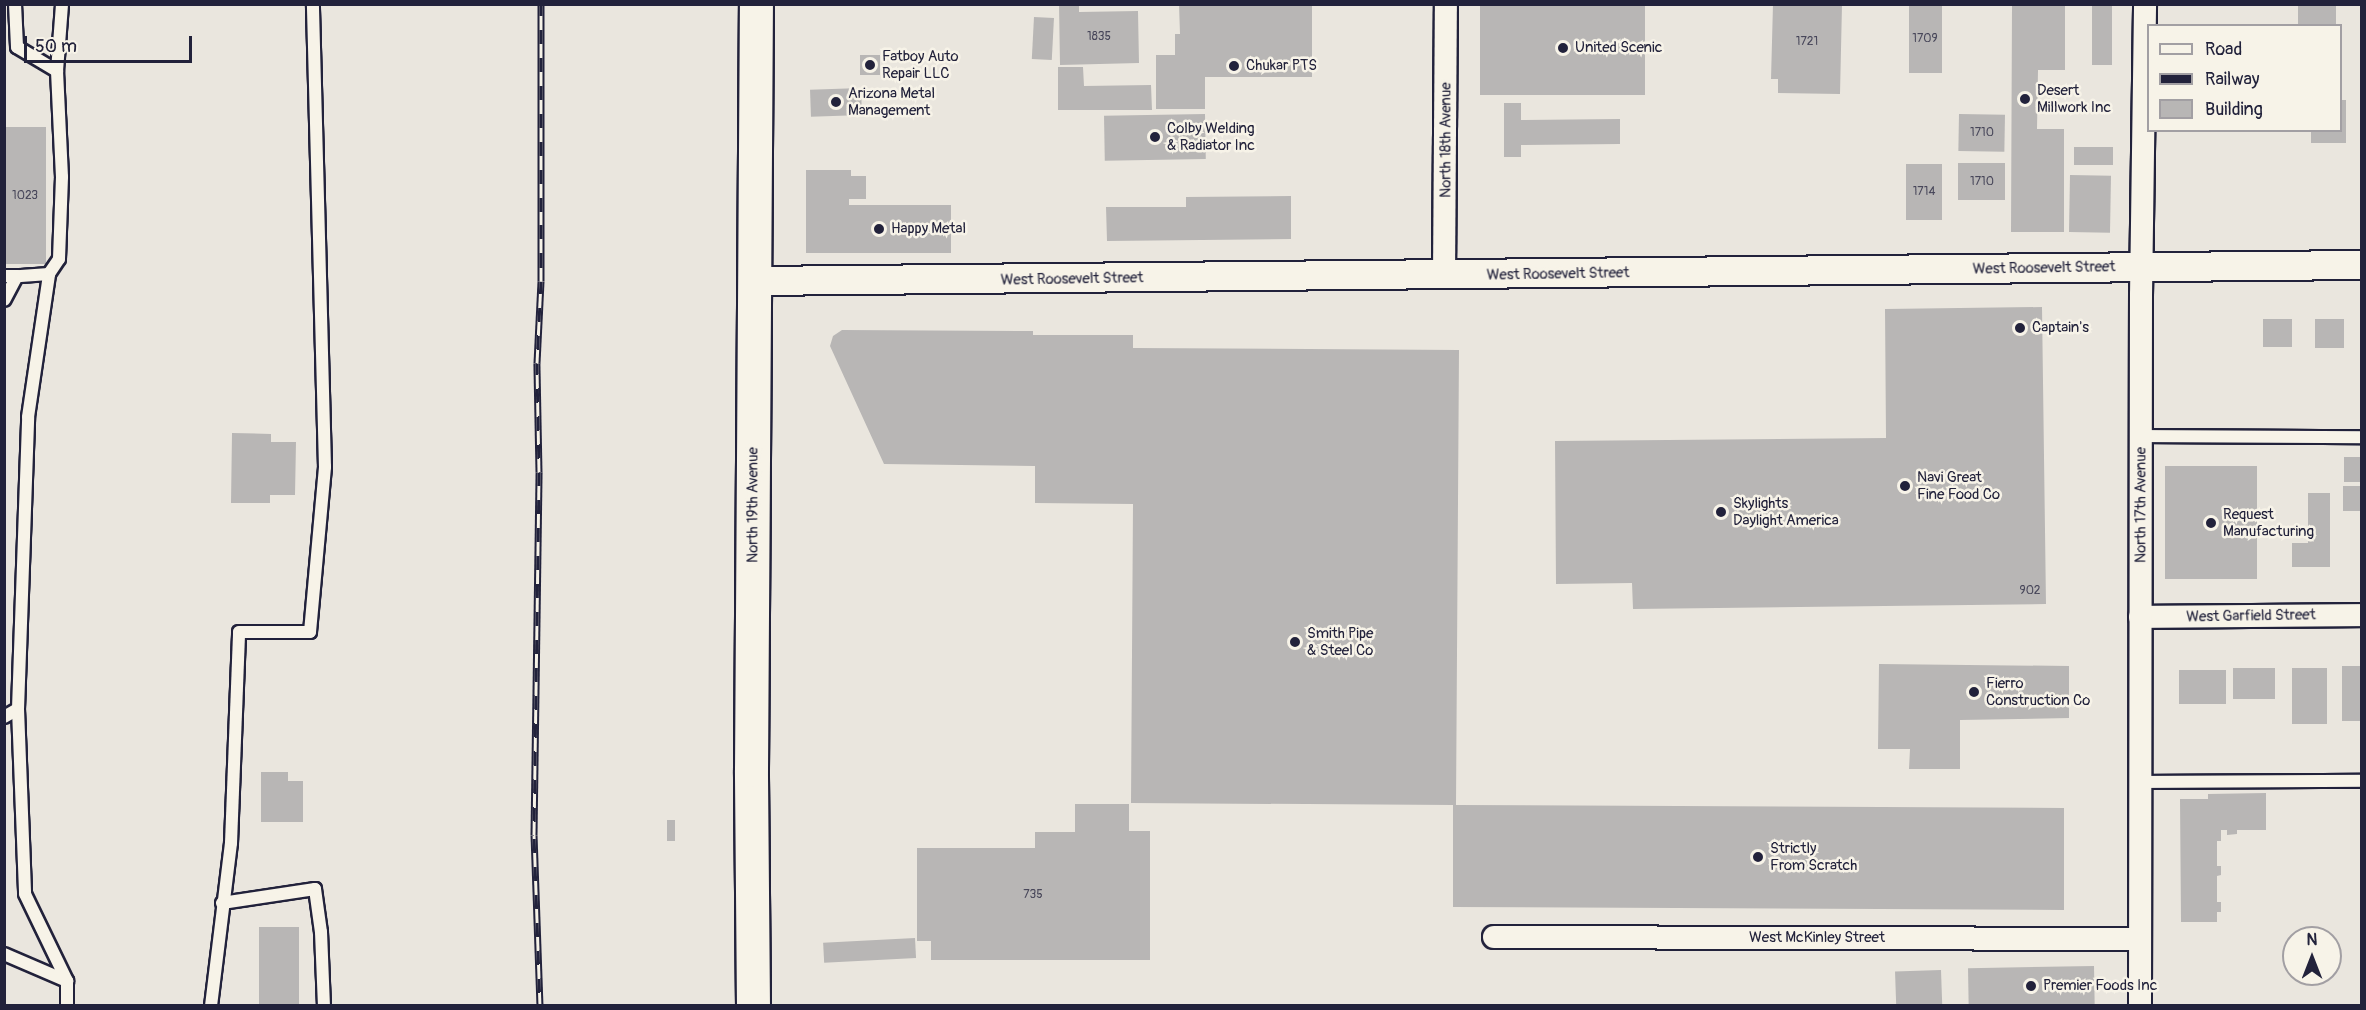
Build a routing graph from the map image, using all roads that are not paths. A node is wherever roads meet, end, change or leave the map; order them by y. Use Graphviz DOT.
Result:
graph roads {
  1 [pos="15,4"];
  2 [pos="62,4"];
  3 [pos="313,4"];
  4 [pos="756,4"];
  5 [pos="1446,4"];
  6 [pos="2145,4"];
  7 [pos="57,71"];
  8 [pos="2361,266"];
  9 [pos="2142,267"];
  10 [pos="49,274"];
  11 [pos="11,276"];
  12 [pos="1444,276"];
  13 [pos="754,281"];
  14 [pos="4,300"];
  15 [pos="2141,436"];
  16 [pos="2361,437"];
  17 [pos="2361,615"];
  18 [pos="2140,617"];
  19 [pos="18,709"];
  20 [pos="4,717"];
  21 [pos="2361,781"];
  22 [pos="2141,782"];
  23 [pos="222,903"];
  24 [pos="1494,937"];
  25 [pos="2140,939"];
  26 [pos="4,954"];
  27 [pos="67,981"];
  28 [pos="67,1005"];
  29 [pos="211,1005"];
  30 [pos="324,1005"];
  31 [pos="753,1005"];
  32 [pos="2140,1005"];
  1 -- 7 [label="lane"];
  2 -- 7 [label="lane"];
  3 -- 23 [label="lane"];
  4 -- 13 [label="main road, North 19th Avenue"];
  5 -- 12 [label="street, North 18th Avenue"];
  6 -- 9 [label="street, North 17th Avenue"];
  7 -- 10 [label="lane"];
  8 -- 9 [label="street, West Roosevelt Street"];
  9 -- 12 [label="street, West Roosevelt Street"];
  9 -- 15 [label="street, North 17th Avenue"];
  10 -- 11 [label="lane"];
  10 -- 19 [label="lane"];
  11 -- 14 [label="lane"];
  12 -- 13 [label="street, West Roosevelt Street"];
  13 -- 31 [label="main road, North 19th Avenue"];
  15 -- 16 [label="lane"];
  15 -- 18 [label="street, North 17th Avenue"];
  17 -- 18 [label="street, West Garfield Street"];
  18 -- 22 [label="street, North 17th Avenue"];
  19 -- 20 [label="lane"];
  19 -- 27 [label="lane"];
  21 -- 22 [label="lane"];
  22 -- 25 [label="street, North 17th Avenue"];
  23 -- 29 [label="lane"];
  23 -- 30 [label="lane"];
  24 -- 25 [label="street, West McKinley Street"];
  25 -- 32 [label="street, North 17th Avenue"];
  26 -- 27 [label="lane"];
  27 -- 28 [label="lane"];
}
